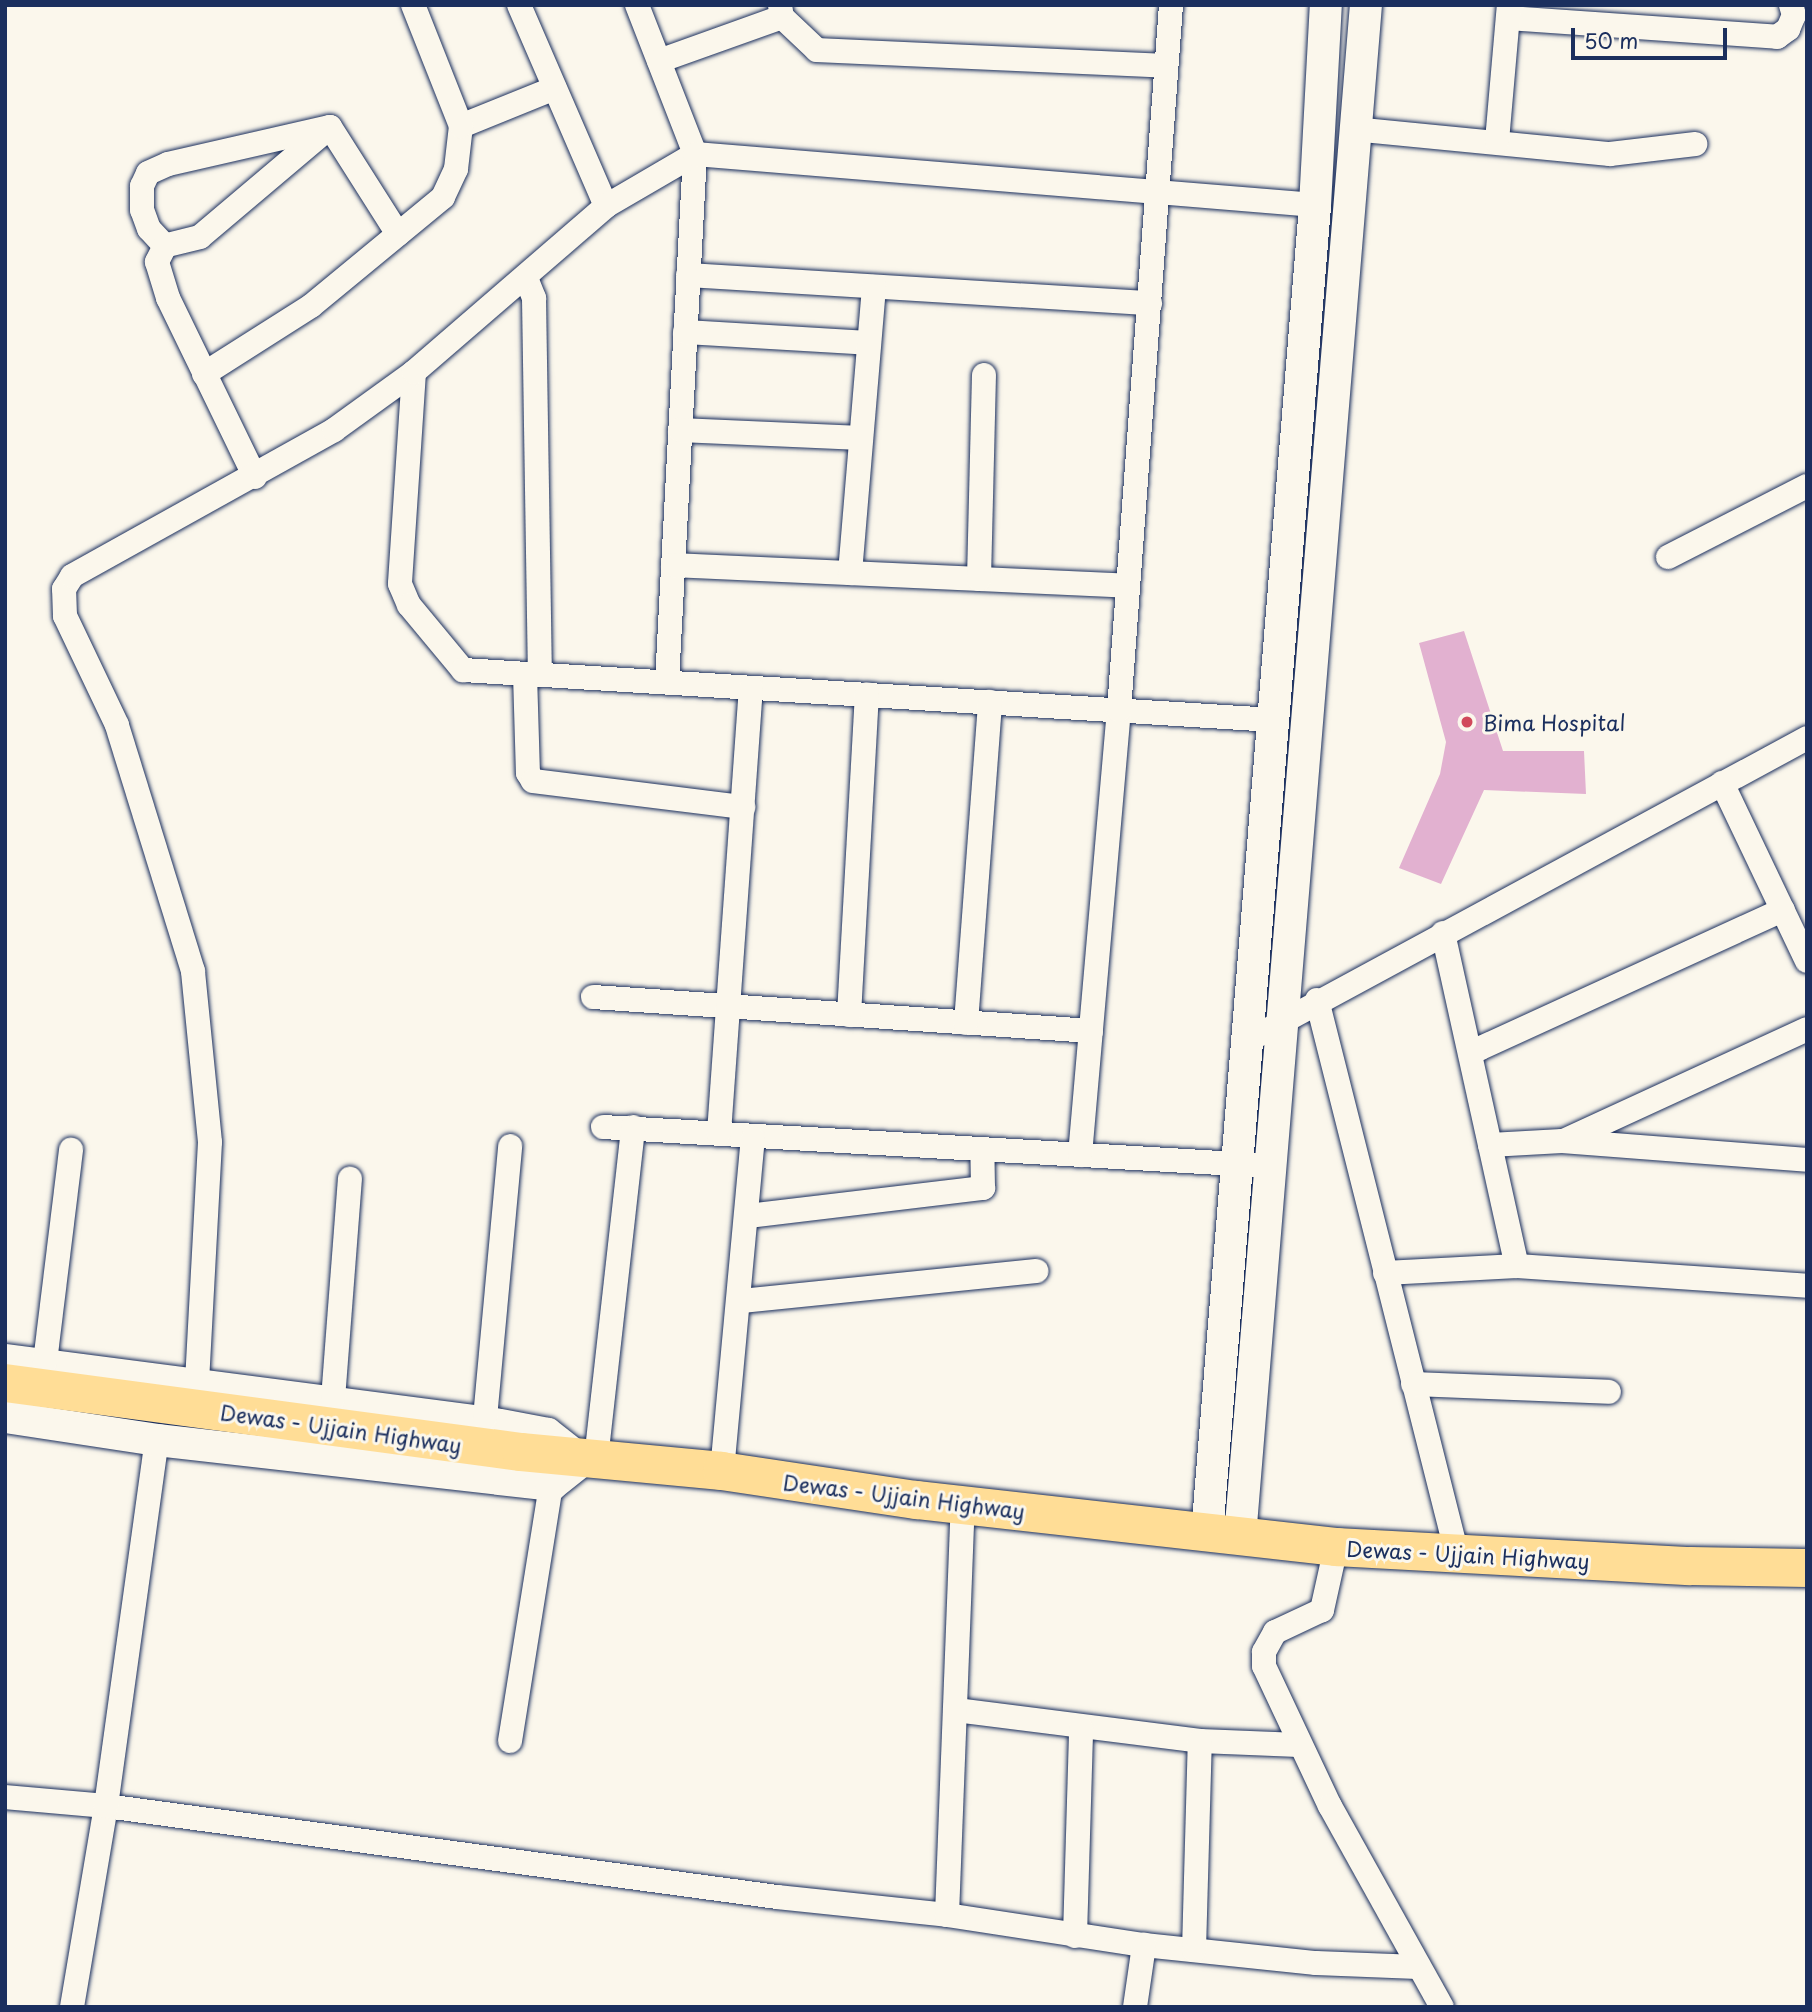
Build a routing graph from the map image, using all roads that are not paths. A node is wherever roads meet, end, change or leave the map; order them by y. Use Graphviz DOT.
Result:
graph roads {
  1 [pos="413,5"];
  2 [pos="519,5"];
  3 [pos="637,5"];
  4 [pos="1171,5"];
  5 [pos="1326,5"];
  6 [pos="1366,5"];
  7 [pos="1791,5"];
  8 [pos="781,11"];
  9 [pos="1508,12"];
  10 [pos="659,61"];
  11 [pos="1167,66"];
  12 [pos="555,88"];
  13 [pos="461,126"];
  14 [pos="330,127"];
  15 [pos="1353,129"];
  16 [pos="1497,141"];
  17 [pos="1695,144"];
  18 [pos="695,154"];
  19 [pos="1158,192"];
  20 [pos="1315,205"];
  21 [pos="1347,205"];
  22 [pos="606,206"];
  23 [pos="398,234"];
  24 [pos="165,246"];
  25 [pos="688,275"];
  26 [pos="526,278"];
  27 [pos="874,286"];
  28 [pos="1150,303"];
  29 [pos="685,332"];
  30 [pos="869,343"];
  31 [pos="414,372"];
  32 [pos="204,374"];
  33 [pos="984,375"];
  34 [pos="680,429"];
  35 [pos="861,438"];
  36 [pos="255,477"];
  37 [pos="1807,486"];
  38 [pos="1668,557"];
  39 [pos="673,565"];
  40 [pos="850,573"];
  41 [pos="979,579"];
  42 [pos="1128,586"];
  43 [pos="532,674"];
  44 [pos="667,682"];
  45 [pos="751,688"];
  46 [pos="867,695"];
  47 [pos="990,702"];
  48 [pos="1119,710"];
  49 [pos="1274,720"];
  50 [pos="1306,721"];
  51 [pos="1807,738"];
  52 [pos="1723,783"];
  53 [pos="743,807"];
  54 [pos="1783,910"];
  55 [pos="1443,933"];
  56 [pos="1807,961"];
  57 [pos="593,997"];
  58 [pos="1317,1000"];
  59 [pos="728,1007"];
  60 [pos="849,1015"];
  61 [pos="1282,1020"];
  62 [pos="966,1023"];
  63 [pos="1807,1029"];
  64 [pos="1091,1031"];
  65 [pos="1249,1040"];
  66 [pos="1470,1053"];
  67 [pos="603,1127"];
  68 [pos="632,1127"];
  69 [pos="719,1133"];
  70 [pos="753,1138"];
  71 [pos="1562,1141"];
  72 [pos="1490,1145"];
  73 [pos="510,1146"];
  74 [pos="982,1149"];
  75 [pos="72,1150"];
  76 [pos="1080,1155"];
  77 [pos="1807,1160"];
  78 [pos="1239,1164"];
  79 [pos="1271,1166"];
  80 [pos="350,1179"];
  81 [pos="748,1216"];
  82 [pos="1517,1266"];
  83 [pos="1036,1271"];
  84 [pos="1385,1273"];
  85 [pos="1807,1286"];
  86 [pos="741,1301"];
  87 [pos="5,1356"];
  88 [pos="46,1362"];
  89 [pos="197,1382"];
  90 [pos="5,1383"];
  91 [pos="1413,1384"];
  92 [pos="1609,1392"];
  93 [pos="333,1399"];
  94 [pos="5,1417"];
  95 [pos="485,1418"];
  96 [pos="157,1440"];
  97 [pos="590,1459"];
  98 [pos="722,1471"];
  99 [pos="551,1485"];
  100 [pos="963,1505"];
  101 [pos="1224,1535"];
  102 [pos="1336,1547"];
  103 [pos="1457,1554"];
  104 [pos="1807,1568"];
  105 [pos="956,1710"];
  106 [pos="1081,1727"];
  107 [pos="510,1741"];
  108 [pos="1200,1741"];
  109 [pos="1299,1745"];
  110 [pos="5,1797"];
  111 [pos="106,1806"];
  112 [pos="947,1915"];
  113 [pos="1075,1936"];
  114 [pos="1144,1945"];
  115 [pos="1194,1950"];
  116 [pos="1418,1967"];
  117 [pos="72,2007"];
  118 [pos="1135,2007"];
  119 [pos="1443,2007"];
  1 -- 13 [label="street"];
  2 -- 12 [label="street"];
  3 -- 10 [label="street"];
  4 -- 11 [label="street"];
  5 -- 20 [label="street"];
  6 -- 15 [label="street"];
  7 -- 9 [label="street"];
  8 -- 10 [label="street"];
  8 -- 11 [label="street"];
  9 -- 16 [label="street"];
  10 -- 18 [label="street"];
  11 -- 19 [label="street"];
  12 -- 13 [label="street"];
  12 -- 22 [label="street"];
  13 -- 23 [label="street"];
  14 -- 23 [label="street"];
  14 -- 24 [label="street"];
  14 -- 24 [label="street"];
  15 -- 16 [label="street"];
  15 -- 21 [label="street"];
  16 -- 17 [label="street"];
  18 -- 19 [label="street"];
  18 -- 22 [label="street"];
  18 -- 25 [label="street"];
  19 -- 20 [label="street"];
  19 -- 28 [label="street"];
  20 -- 21 [label="street"];
  20 -- 49 [label="street"];
  21 -- 50 [label="street"];
  22 -- 26 [label="street"];
  23 -- 32 [label="street"];
  24 -- 32 [label="street"];
  25 -- 27 [label="street"];
  25 -- 29 [label="street"];
  26 -- 31 [label="street"];
  26 -- 43 [label="street"];
  27 -- 28 [label="street"];
  27 -- 30 [label="street"];
  28 -- 42 [label="street"];
  29 -- 30 [label="street"];
  29 -- 34 [label="street"];
  30 -- 35 [label="street"];
  31 -- 36 [label="street"];
  31 -- 43 [label="street"];
  32 -- 36 [label="street"];
  33 -- 41 [label="street"];
  34 -- 35 [label="street"];
  34 -- 39 [label="street"];
  35 -- 40 [label="street"];
  36 -- 89 [label="street"];
  37 -- 38 [label="street"];
  39 -- 40 [label="street"];
  39 -- 44 [label="street"];
  40 -- 41 [label="street"];
  41 -- 42 [label="street"];
  42 -- 48 [label="street"];
  43 -- 44 [label="street"];
  43 -- 53 [label="street"];
  44 -- 45 [label="street"];
  45 -- 46 [label="street"];
  45 -- 53 [label="street"];
  46 -- 47 [label="street"];
  46 -- 60 [label="street"];
  47 -- 48 [label="street"];
  47 -- 62 [label="street"];
  48 -- 49 [label="street"];
  48 -- 64 [label="street"];
  49 -- 50 [label="street"];
  49 -- 65 [label="street"];
  50 -- 61 [label="street"];
  51 -- 52 [label="street"];
  52 -- 54 [label="street"];
  52 -- 55 [label="street"];
  53 -- 59 [label="street"];
  54 -- 56 [label="street"];
  54 -- 66 [label="street"];
  55 -- 58 [label="street"];
  55 -- 66 [label="street"];
  57 -- 59 [label="street"];
  58 -- 61 [label="street"];
  58 -- 84 [label="street"];
  59 -- 60 [label="street"];
  59 -- 69 [label="street"];
  60 -- 62 [label="street"];
  61 -- 65 [label="street"];
  61 -- 79 [label="street"];
  62 -- 64 [label="street"];
  63 -- 71 [label="street"];
  64 -- 76 [label="street"];
  65 -- 78 [label="street"];
  66 -- 72 [label="street"];
  67 -- 68 [label="street"];
  68 -- 69 [label="street"];
  68 -- 97 [label="street"];
  69 -- 70 [label="street"];
  70 -- 74 [label="street"];
  70 -- 81 [label="street"];
  71 -- 72 [label="street"];
  71 -- 77 [label="street"];
  72 -- 82 [label="street"];
  73 -- 95 [label="street"];
  74 -- 76 [label="street"];
  74 -- 81 [label="street"];
  75 -- 88 [label="street"];
  76 -- 78 [label="street"];
  78 -- 79 [label="street"];
  78 -- 101 [label="street"];
  79 -- 101 [label="street"];
  80 -- 93 [label="street"];
  81 -- 86 [label="street"];
  82 -- 84 [label="street"];
  82 -- 85 [label="street"];
  83 -- 86 [label="street"];
  84 -- 91 [label="street"];
  86 -- 98 [label="street"];
  87 -- 88 [label="street"];
  88 -- 89 [label="street"];
  89 -- 93 [label="street"];
  90 -- 97 [label="main road, Dewas - Ujjain Highway"];
  91 -- 92 [label="street"];
  91 -- 103 [label="street"];
  93 -- 95 [label="street"];
  94 -- 96 [label="street"];
  95 -- 97 [label="street"];
  96 -- 99 [label="street"];
  96 -- 111 [label="street"];
  97 -- 98 [label="main road, Dewas - Ujjain Highway"];
  97 -- 99 [label="street"];
  98 -- 100 [label="main road, Dewas - Ujjain Highway"];
  99 -- 107 [label="street"];
  100 -- 101 [label="main road, Dewas - Ujjain Highway"];
  100 -- 105 [label="street"];
  101 -- 102 [label="main road, Dewas - Ujjain Highway"];
  102 -- 103 [label="main road, Dewas - Ujjain Highway"];
  102 -- 109 [label="street"];
  103 -- 104 [label="main road, Dewas - Ujjain Highway"];
  105 -- 106 [label="street"];
  105 -- 112 [label="street"];
  106 -- 108 [label="street"];
  106 -- 113 [label="street"];
  108 -- 109 [label="street"];
  108 -- 115 [label="street"];
  109 -- 116 [label="street"];
  110 -- 111 [label="street"];
  111 -- 112 [label="street"];
  111 -- 117 [label="street"];
  112 -- 113 [label="street"];
  113 -- 114 [label="street"];
  114 -- 115 [label="street"];
  114 -- 118 [label="street"];
  115 -- 116 [label="street"];
  116 -- 119 [label="street"];
}
